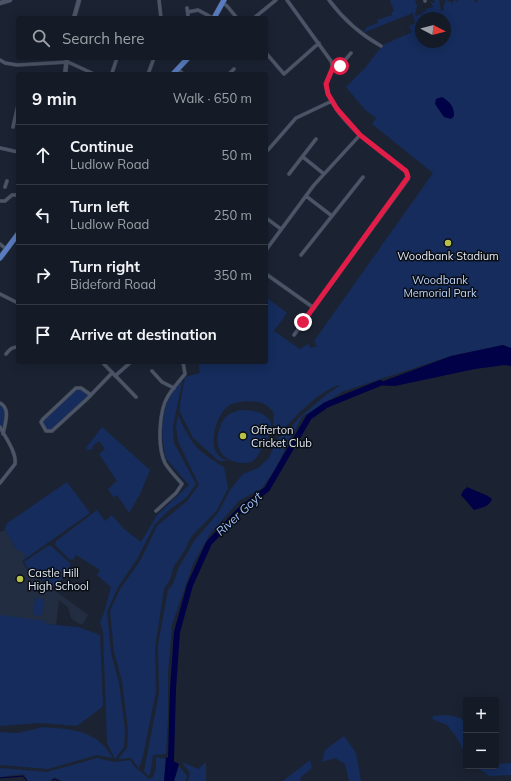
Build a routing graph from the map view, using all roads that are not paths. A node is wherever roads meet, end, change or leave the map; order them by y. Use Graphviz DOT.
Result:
graph roads {
  1 [pos="8,0"];
  2 [pos="79,0"];
  3 [pos="276,0"];
  4 [pos="287,0"];
  5 [pos="329,0"];
  6 [pos="159,1"];
  7 [pos="224,1"];
  8 [pos="0,3"];
  9 [pos="188,12"];
  10 [pos="75,16"];
  11 [pos="161,16"];
  12 [pos="209,16"];
  13 [pos="214,16"];
  14 [pos="235,16"];
  15 [pos="256,16"];
  16 [pos="319,44"];
  17 [pos="380,46"];
  18 [pos="351,53"];
  19 [pos="268,55"];
  20 [pos="0,60"];
  21 [pos="67,60"];
  22 [pos="116,60"];
  23 [pos="152,60"];
  24 [pos="186,60"];
  25 [pos="333,67"];
  26 [pos="178,69"];
  27 [pos="234,69"];
  28 [pos="65,72"];
  29 [pos="90,72"];
  30 [pos="112,72"];
  31 [pos="149,72"];
  32 [pos="175,72"];
  33 [pos="181,72"];
  34 [pos="231,72"];
  35 [pos="332,101"];
  36 [pos="16,114"];
  37 [pos="13,127"];
  38 [pos="360,135"];
  39 [pos="316,140"];
  40 [pos="0,148"];
  41 [pos="268,150"];
  42 [pos="16,152"];
  43 [pos="303,157"];
  44 [pos="289,174"];
  45 [pos="324,174"];
  46 [pos="363,177"];
  47 [pos="0,183"];
  48 [pos="6,184"];
  49 [pos="16,195"];
  50 [pos="306,196"];
  51 [pos="0,201"];
  52 [pos="332,216"];
  53 [pos="268,219"];
  54 [pos="281,229"];
  55 [pos="16,236"];
  56 [pos="0,244"];
  57 [pos="268,247"];
  58 [pos="6,249"];
  59 [pos="301,254"];
  60 [pos="0,258"];
  61 [pos="268,275"];
  62 [pos="0,294"];
  63 [pos="16,302"];
  64 [pos="314,308"];
  65 [pos="294,335"];
  66 [pos="16,347"];
  67 [pos="6,354"];
  68 [pos="104,364"];
  69 [pos="129,364"];
  70 [pos="183,364"];
  71 [pos="152,371"];
  72 [pos="112,373"];
  73 [pos="115,376"];
  74 [pos="174,388"];
  75 [pos="91,395"];
  76 [pos="136,397"];
  77 [pos="0,403"];
  78 [pos="0,427"];
  79 [pos="4,435"];
  80 [pos="0,438"];
  81 [pos="0,483"];
  82 [pos="156,511"];
  1 -- 8 [label="street"];
  2 -- 10 [label="street"];
  3 -- 15 [label="street"];
  4 -- 16 [label="street"];
  5 -- 17 [label="street"];
  6 -- 11 [label="street"];
  7 -- 13 [label="main road"];
  7 -- 14 [label="street"];
  9 -- 12 [label="street"];
  16 -- 19 [label="street"];
  16 -- 25 [label="street"];
  18 -- 25 [label="street"];
  20 -- 21 [label="street"];
  21 -- 28 [label="street"];
  21 -- 29 [label="street"];
  22 -- 30 [label="street"];
  23 -- 31 [label="street"];
  24 -- 26 [label="main road"];
  25 -- 35 [label="street"];
  26 -- 32 [label="main road"];
  26 -- 33 [label="street"];
  27 -- 34 [label="street"];
  35 -- 38 [label="street"];
  35 -- 41 [label="street"];
  36 -- 37 [label="street"];
  38 -- 45 [label="street"];
  38 -- 64 [label="street"];
  39 -- 43 [label="street"];
  40 -- 42 [label="street"];
  43 -- 44 [label="street"];
  43 -- 45 [label="street"];
  45 -- 50 [label="street"];
  46 -- 52 [label="street"];
  47 -- 48 [label="street"];
  49 -- 51 [label="street"];
  50 -- 52 [label="street"];
  50 -- 54 [label="street"];
  52 -- 59 [label="street"];
  53 -- 54 [label="street"];
  54 -- 57 [label="street"];
  55 -- 58 [label="main road"];
  56 -- 58 [label="street"];
  58 -- 60 [label="main road"];
  61 -- 64 [label="street"];
  62 -- 63 [label="street"];
  64 -- 65 [label="street"];
  66 -- 67 [label="street"];
  68 -- 72 [label="street"];
  69 -- 73 [label="street"];
  70 -- 74 [label="street"];
  71 -- 74 [label="street"];
  72 -- 73 [label="street"];
  72 -- 75 [label="street"];
  73 -- 76 [label="street"];
  74 -- 82 [label="street"];
  75 -- 75 [label="street"];
  77 -- 79 [label="street"];
  78 -- 79 [label="street"];
  79 -- 80 [label="street"];
  79 -- 81 [label="street"];
}
